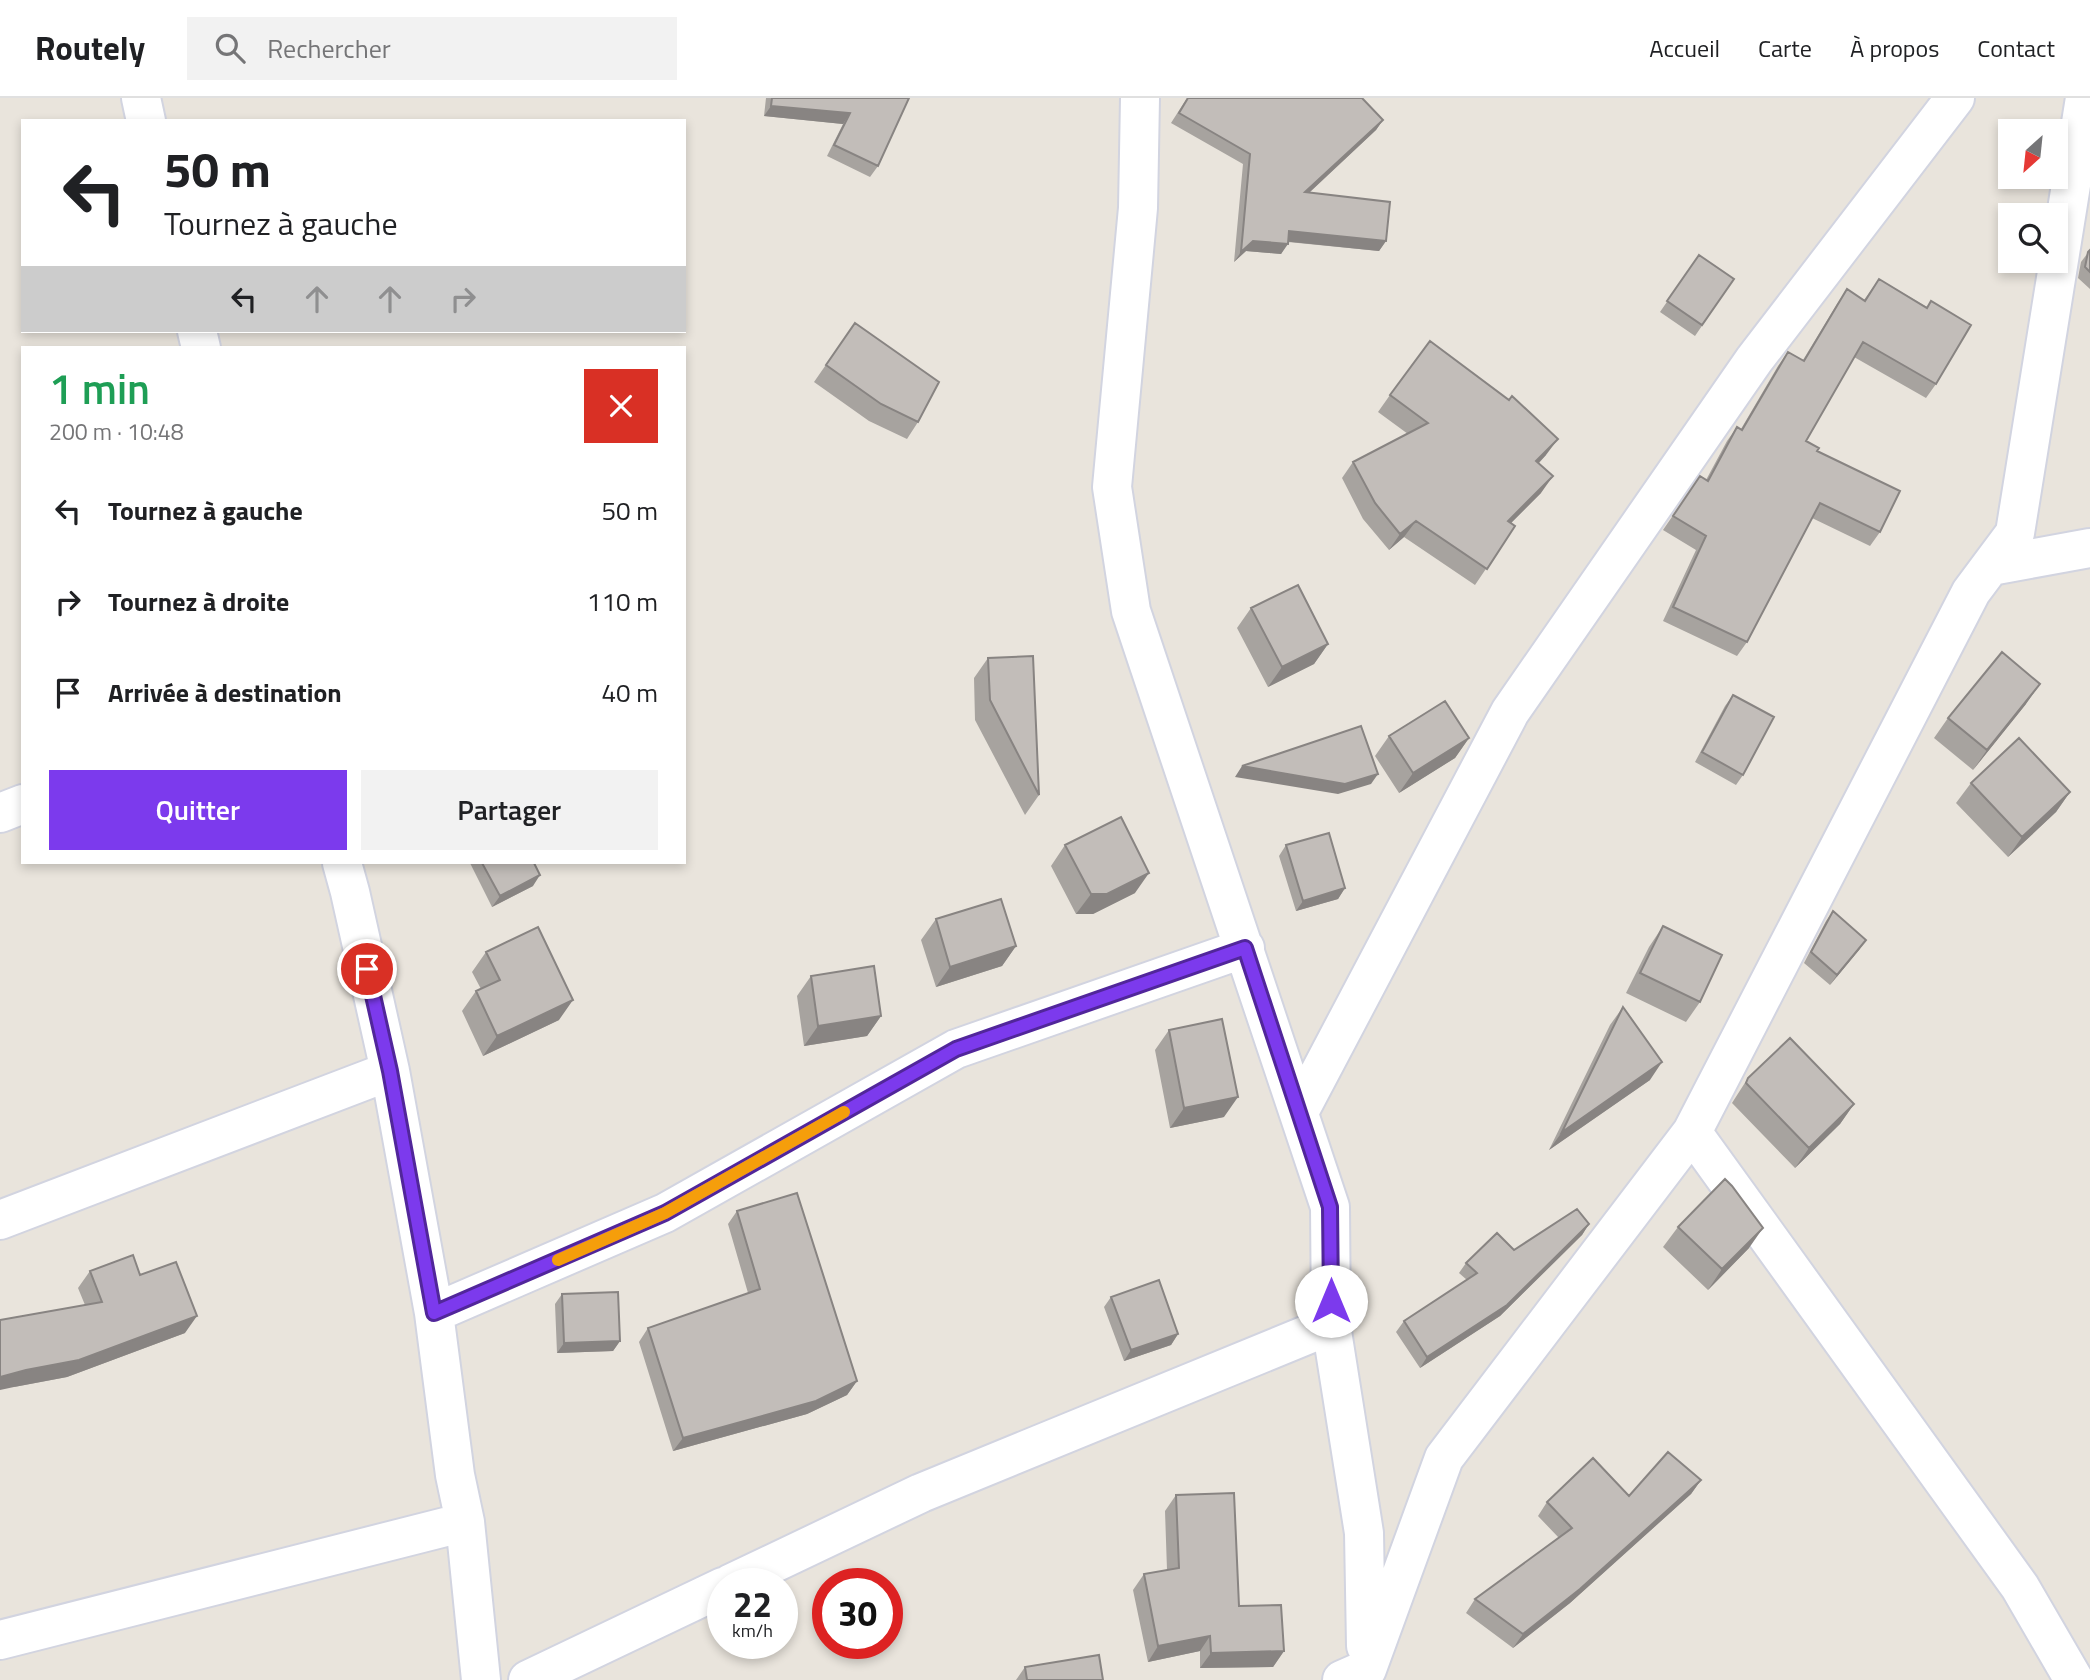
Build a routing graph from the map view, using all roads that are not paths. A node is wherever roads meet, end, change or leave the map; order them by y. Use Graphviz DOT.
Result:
graph roads {
  1 [pos="141,98"];
  2 [pos="1140,98"];
  3 [pos="1955,98"];
  4 [pos="2085,98"];
  5 [pos="146,119"];
  6 [pos="2090,548"];
  7 [pos="1991,566"];
  8 [pos="21,805"];
  9 [pos="0,813"];
  10 [pos="342,864"];
  11 [pos="1245,948"];
  12 [pos="390,1071"];
  13 [pos="1298,1112"];
  14 [pos="1692,1132"];
  15 [pos="0,1220"];
  16 [pos="434,1313"];
  17 [pos="1331,1325"];
  18 [pos="465,1522"];
  19 [pos="764,1568"];
  20 [pos="707,1595"];
  21 [pos="0,1640"];
  22 [pos="1358,1676"];
  23 [pos="481,1680"];
  24 [pos="528,1680"];
  25 [pos="2074,1680"];
  1 -- 5 [label="street"];
  2 -- 11 [label="street"];
  3 -- 13 [label="street"];
  4 -- 7 [label="street"];
  6 -- 7 [label="street"];
  7 -- 14 [label="street"];
  8 -- 9 [label="street"];
  10 -- 12 [label="street"];
  11 -- 13 [label="street"];
  11 -- 16 [label="street"];
  12 -- 15 [label="street"];
  12 -- 16 [label="street"];
  13 -- 17 [label="street"];
  14 -- 22 [label="street"];
  14 -- 25 [label="street"];
  16 -- 18 [label="street"];
  17 -- 19 [label="street"];
  17 -- 22 [label="street"];
  18 -- 21 [label="street"];
  18 -- 23 [label="street"];
  20 -- 24 [label="street"];
}
